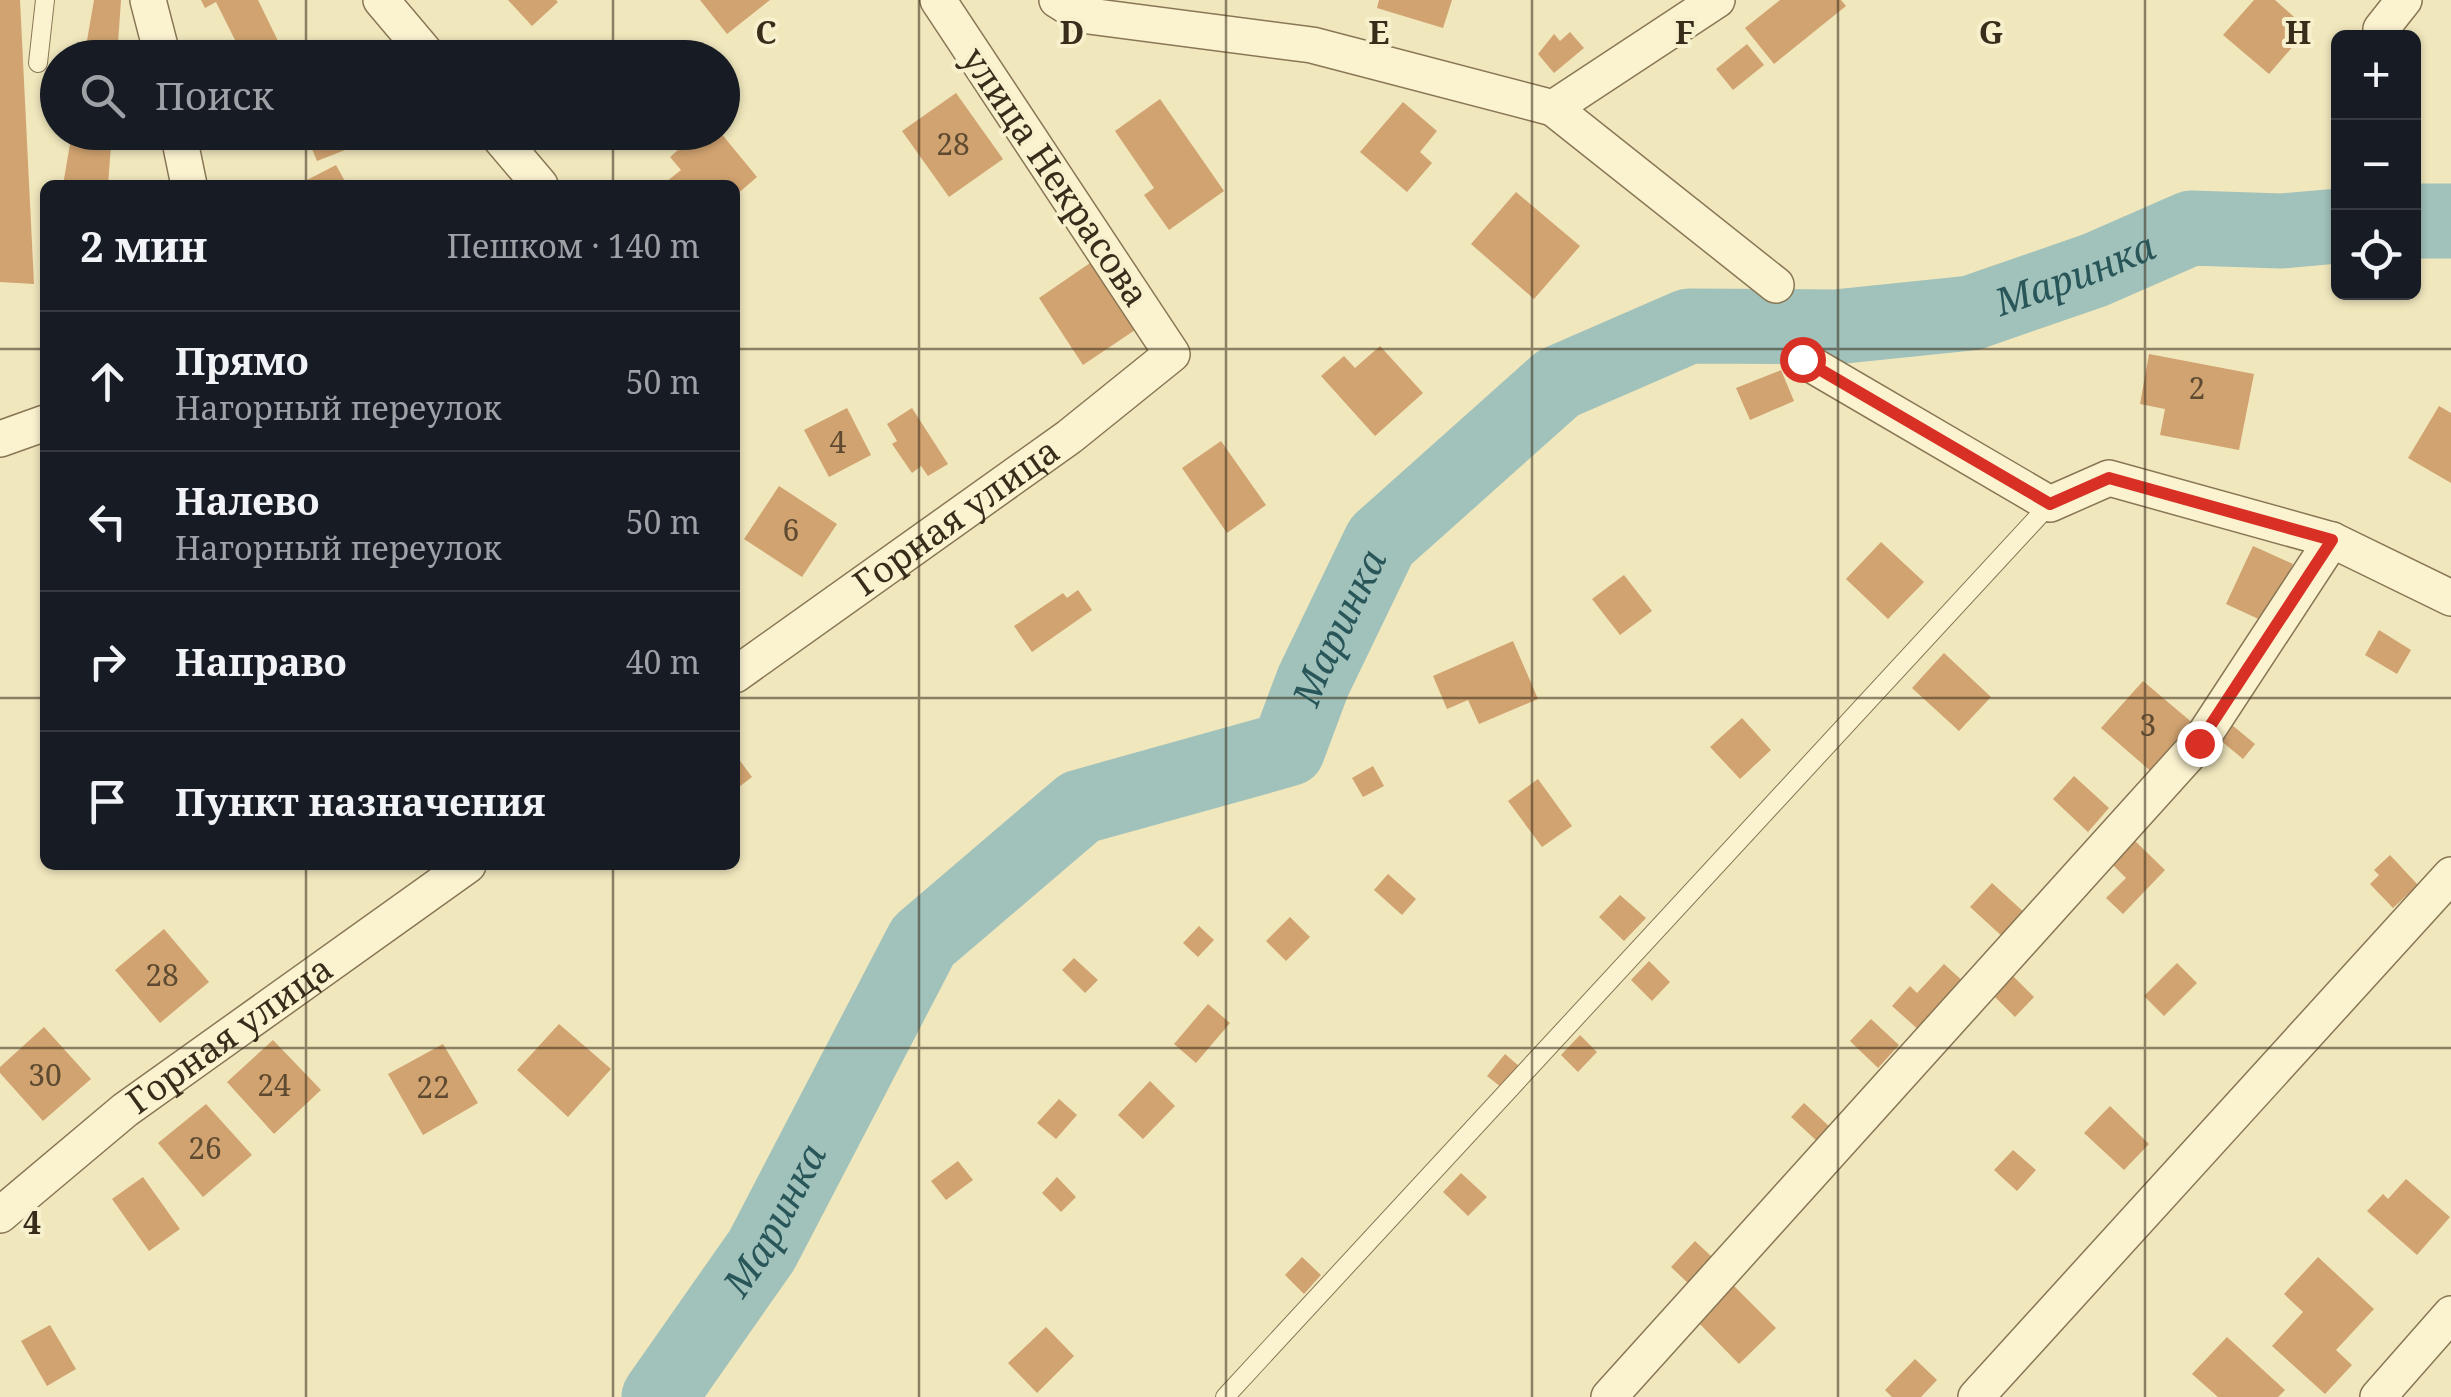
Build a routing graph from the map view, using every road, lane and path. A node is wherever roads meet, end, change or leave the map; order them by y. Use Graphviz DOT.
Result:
graph roads {
  1 [pos="45,0"];
  2 [pos="148,0"];
  3 [pos="381,0"];
  4 [pos="938,0"];
  5 [pos="1057,0"];
  6 [pos="1717,0"];
  7 [pos="2404,0"];
  8 [pos="2380,29"];
  9 [pos="41,40"];
  10 [pos="158,40"];
  11 [pos="415,40"];
  12 [pos="40,45"];
  13 [pos="38,63"];
  14 [pos="1552,108"];
  15 [pos="182,150"];
  16 [pos="510,150"];
  17 [pos="188,180"];
  18 [pos="536,180"];
  19 [pos="1776,285"];
  20 [pos="1172,354"];
  21 [pos="1802,359"];
  22 [pos="40,425"];
  23 [pos="0,439"];
  24 [pos="2050,504"];
  25 [pos="2332,540"];
  26 [pos="2451,598"];
  27 [pos="740,671"];
  28 [pos="461,870"];
  29 [pos="2451,874"];
  30 [pos="0,1214"];
  31 [pos="2451,1314"];
  32 [pos="1225,1397"];
  33 [pos="1609,1397"];
  34 [pos="1976,1397"];
  35 [pos="2378,1397"];
  1 -- 9 [label="lane"];
  2 -- 10 [label="street"];
  3 -- 11 [label="street"];
  4 -- 20 [label="street, улица Некрасова"];
  5 -- 14 [label="street"];
  6 -- 14 [label="street"];
  7 -- 8 [label="street"];
  12 -- 13 [label="lane"];
  14 -- 19 [label="street"];
  15 -- 17 [label="street"];
  16 -- 18 [label="street"];
  20 -- 27 [label="street, Горная улица"];
  21 -- 24 [label="street"];
  22 -- 23 [label="street"];
  24 -- 25 [label="street"];
  24 -- 32 [label="lane"];
  25 -- 26 [label="street"];
  25 -- 33 [label="street"];
  28 -- 30 [label="street, Горная улица"];
  29 -- 34 [label="street"];
  31 -- 35 [label="street"];
}
